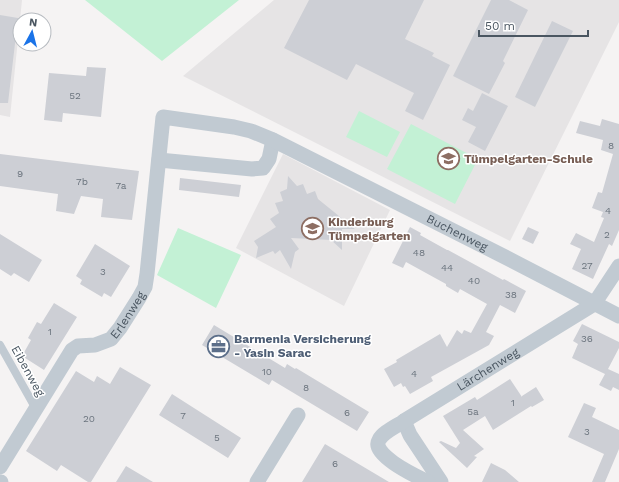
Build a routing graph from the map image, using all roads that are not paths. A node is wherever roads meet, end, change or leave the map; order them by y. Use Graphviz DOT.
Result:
graph roads {
  1 [pos="273,140"];
  2 [pos="159,160"];
  3 [pos="619,266"];
  4 [pos="594,304"];
  5 [pos="619,316"];
  6 [pos="0,345"];
  7 [pos="36,409"];
  8 [pos="298,415"];
  9 [pos="404,421"];
  10 [pos="0,467"];
  11 [pos="257,482"];
  12 [pos="428,482"];
  13 [pos="441,482"];
  1 -- 2 [label="street"];
  1 -- 2 [label="street, Buchenweg"];
  1 -- 4 [label="street, Buchenweg"];
  2 -- 7 [label="street, Erlenweg"];
  3 -- 4 [label="street"];
  4 -- 5 [label="street, Buchenweg"];
  4 -- 9 [label="street, Lärchenweg"];
  6 -- 7 [label="lane, Eibenweg"];
  7 -- 10 [label="street, Erlenweg"];
  8 -- 11 [label="street"];
  9 -- 12 [label="street, Lärchenweg"];
  9 -- 13 [label="street"];
}
